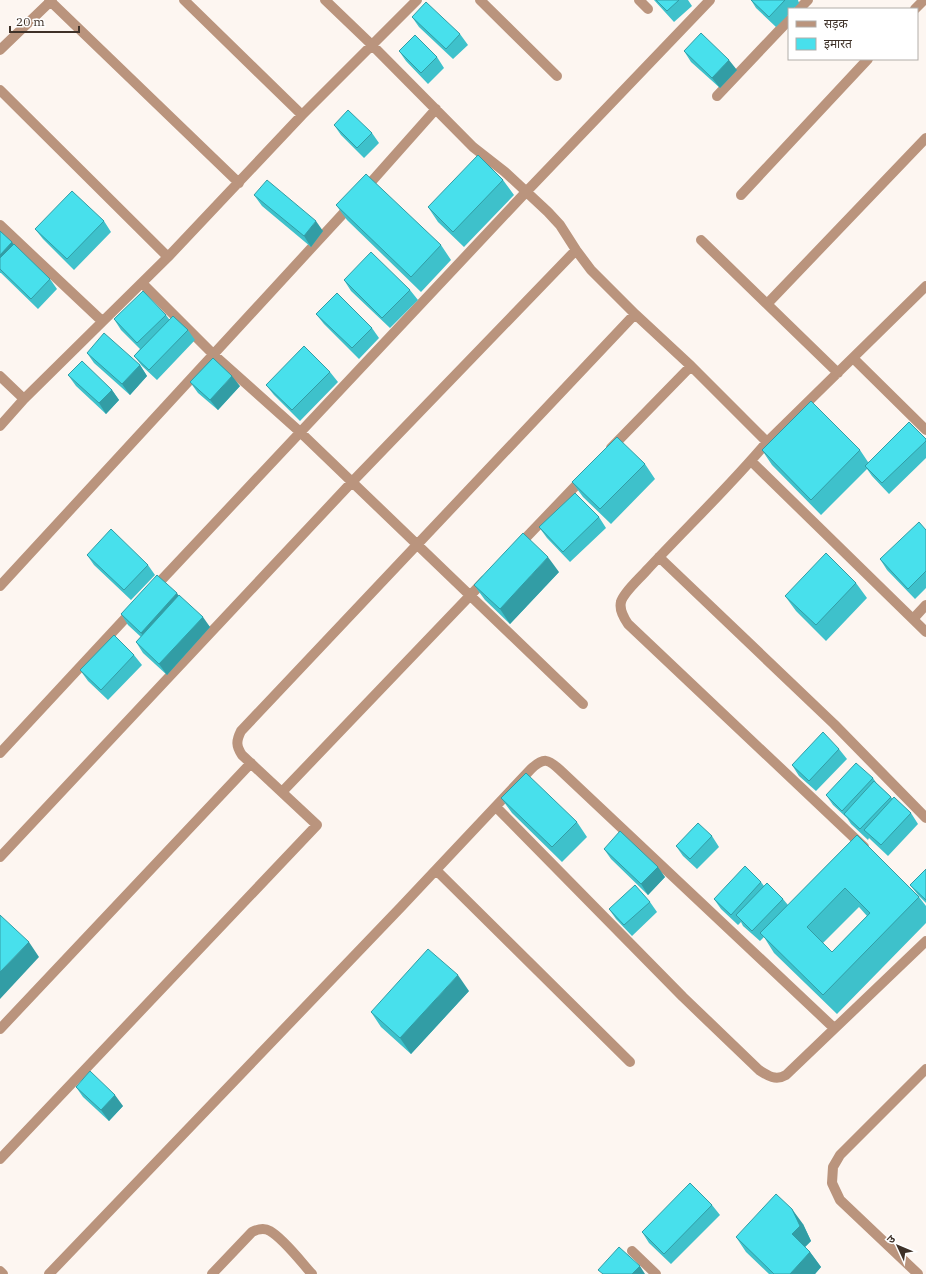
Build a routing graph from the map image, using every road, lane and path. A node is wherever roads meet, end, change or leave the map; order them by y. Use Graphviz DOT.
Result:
graph roads {
  1 [pos="184,0"];
  2 [pos="325,0"];
  3 [pos="416,0"];
  4 [pos="480,0"];
  5 [pos="639,0"];
  6 [pos="710,0"];
  7 [pos="808,0"];
  8 [pos="924,0"];
  9 [pos="50,1"];
  10 [pos="800,8"];
  11 [pos="916,8"];
  12 [pos="648,9"];
  13 [pos="788,21"];
  14 [pos="372,44"];
  15 [pos="0,50"];
  16 [pos="867,60"];
  17 [pos="557,76"];
  18 [pos="0,90"];
  19 [pos="717,96"];
  20 [pos="436,109"];
  21 [pos="302,115"];
  22 [pos="926,138"];
  23 [pos="238,183"];
  24 [pos="526,192"];
  25 [pos="740,194"];
  26 [pos="0,225"];
  27 [pos="701,240"];
  28 [pos="576,250"];
  29 [pos="168,257"];
  30 [pos="142,283"];
  31 [pos="926,286"];
  32 [pos="768,303"];
  33 [pos="635,314"];
  34 [pos="102,321"];
  35 [pos="214,355"];
  36 [pos="853,358"];
  37 [pos="691,366"];
  38 [pos="838,373"];
  39 [pos="0,376"];
  40 [pos="24,399"];
  41 [pos="0,426"];
  42 [pos="926,430"];
  43 [pos="299,432"];
  44 [pos="767,442"];
  45 [pos="602,458"];
  46 [pos="751,461"];
  47 [pos="591,470"];
  48 [pos="352,482"];
  49 [pos="416,545"];
  50 [pos="508,556"];
  51 [pos="659,557"];
  52 [pos="492,573"];
  53 [pos="0,586"];
  54 [pos="470,596"];
  55 [pos="926,606"];
  56 [pos="913,619"];
  57 [pos="926,632"];
  58 [pos="583,704"];
  59 [pos="0,753"];
  60 [pos="251,763"];
  61 [pos="282,792"];
  62 [pos="496,807"];
  63 [pos="926,818"];
  64 [pos="864,847"];
  65 [pos="0,858"];
  66 [pos="436,870"];
  67 [pos="926,941"];
  68 [pos="834,1028"];
  69 [pos="0,1029"];
  70 [pos="630,1062"];
  71 [pos="926,1069"];
  72 [pos="0,1158"];
  73 [pos="632,1251"];
  74 [pos="0,1271"];
  75 [pos="3,1274"];
  76 [pos="49,1274"];
  77 [pos="212,1274"];
  78 [pos="312,1274"];
  79 [pos="656,1274"];
  80 [pos="918,1274"];
  1 -- 21 [label="street"];
  2 -- 14 [label="street"];
  3 -- 14 [label="street"];
  4 -- 17 [label="street"];
  5 -- 12 [label="street"];
  6 -- 24 [label="street"];
  7 -- 10 [label="street"];
  8 -- 11 [label="street"];
  9 -- 15 [label="street"];
  9 -- 23 [label="street"];
  13 -- 19 [label="street"];
  14 -- 20 [label="street"];
  14 -- 21 [label="street"];
  16 -- 25 [label="street"];
  18 -- 29 [label="street"];
  20 -- 24 [label="street"];
  20 -- 35 [label="street"];
  21 -- 23 [label="street"];
  22 -- 32 [label="street"];
  23 -- 29 [label="street"];
  24 -- 28 [label="street"];
  24 -- 43 [label="street"];
  26 -- 34 [label="street"];
  27 -- 32 [label="street"];
  28 -- 33 [label="street"];
  28 -- 48 [label="street"];
  29 -- 30 [label="street"];
  30 -- 34 [label="street"];
  30 -- 35 [label="street"];
  31 -- 36 [label="street"];
  32 -- 38 [label="street"];
  33 -- 37 [label="street"];
  33 -- 49 [label="street"];
  34 -- 40 [label="street"];
  35 -- 43 [label="street"];
  35 -- 53 [label="street"];
  36 -- 38 [label="street"];
  36 -- 42 [label="street"];
  37 -- 44 [label="street"];
  37 -- 45 [label="street"];
  38 -- 44 [label="street"];
  39 -- 40 [label="street"];
  40 -- 41 [label="street"];
  43 -- 48 [label="street"];
  43 -- 59 [label="street"];
  44 -- 46 [label="street"];
  46 -- 51 [label="street"];
  46 -- 56 [label="street"];
  47 -- 50 [label="street"];
  48 -- 49 [label="street"];
  48 -- 65 [label="street"];
  49 -- 54 [label="street"];
  49 -- 60 [label="street"];
  51 -- 63 [label="street"];
  51 -- 64 [label="street"];
  52 -- 54 [label="street"];
  54 -- 58 [label="street"];
  54 -- 61 [label="street"];
  55 -- 56 [label="street"];
  56 -- 57 [label="street"];
  60 -- 61 [label="street"];
  60 -- 69 [label="street"];
  61 -- 72 [label="street"];
  62 -- 66 [label="street"];
  62 -- 68 [label="street"];
  62 -- 68 [label="street"];
  66 -- 70 [label="street"];
  66 -- 76 [label="street"];
  67 -- 68 [label="street"];
  71 -- 80 [label="street"];
  73 -- 79 [label="street"];
  74 -- 75 [label="street"];
  77 -- 78 [label="street"];
}
